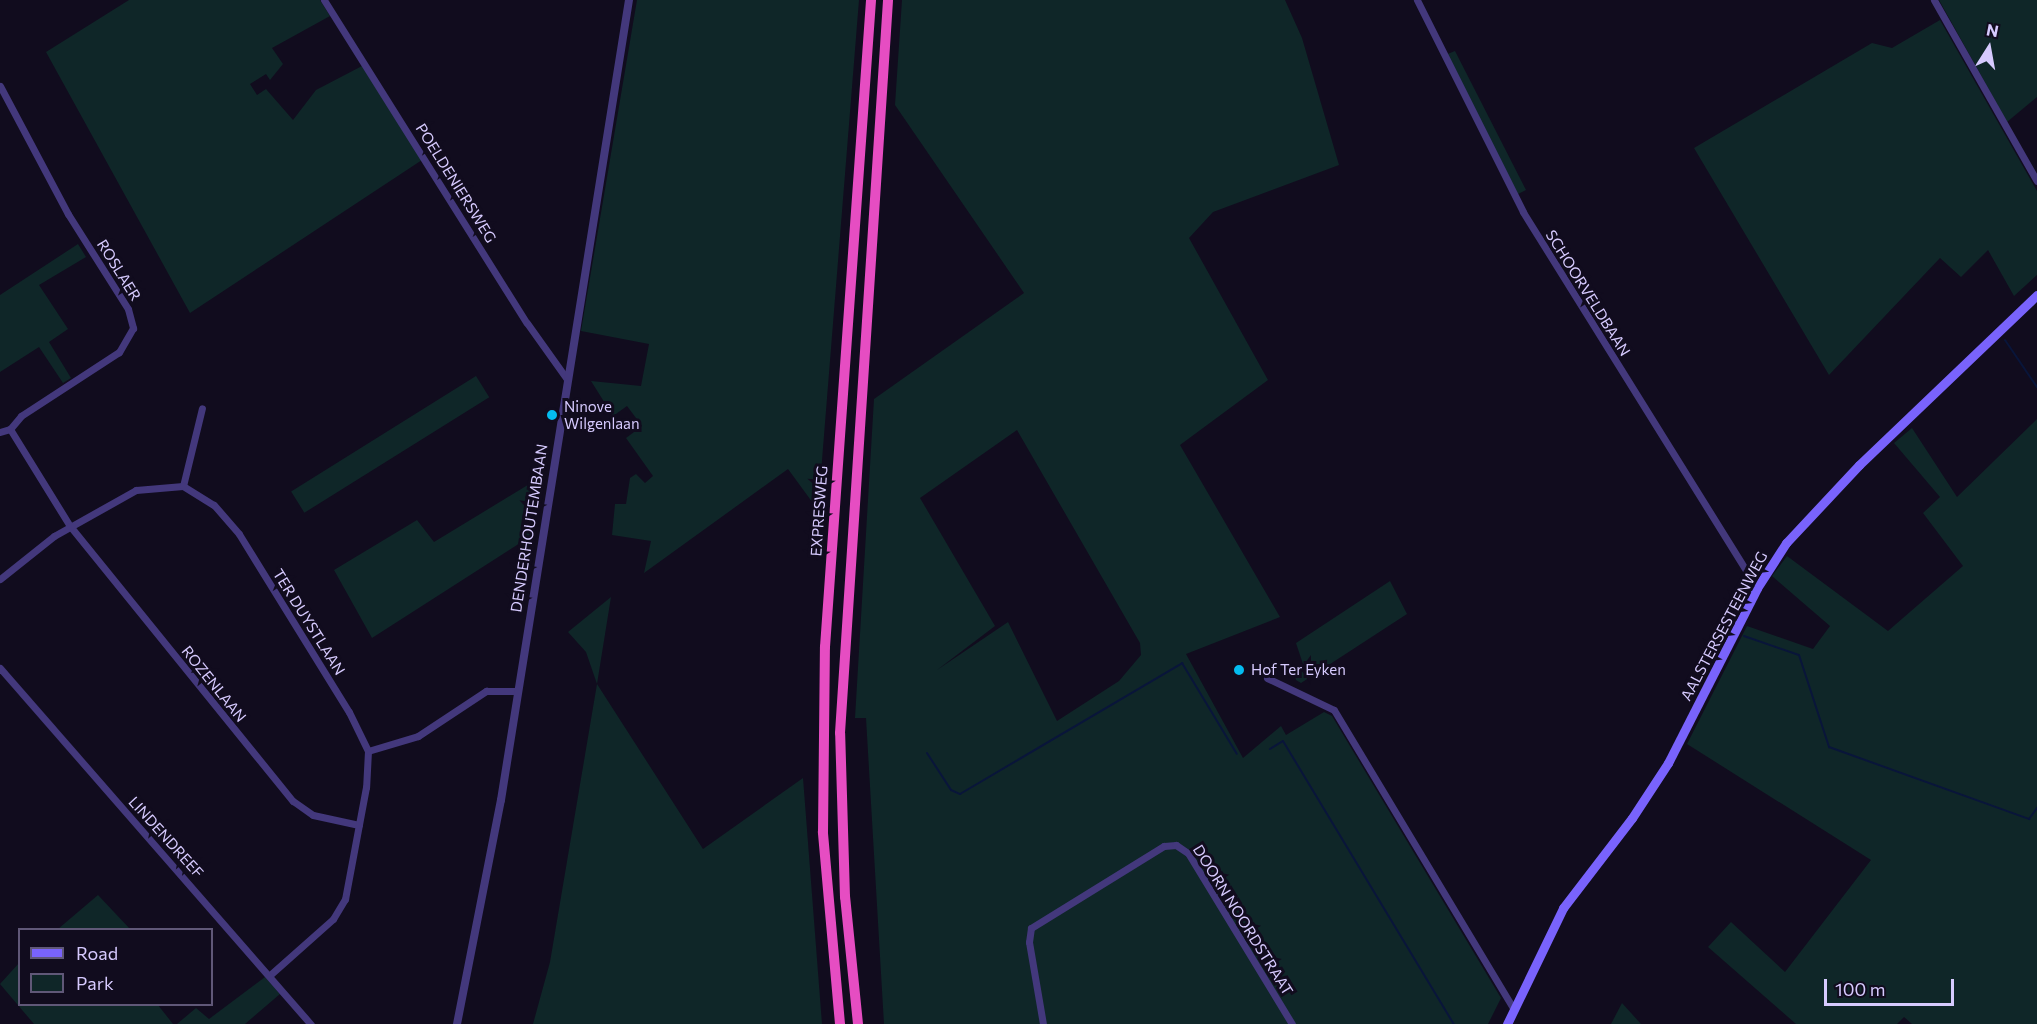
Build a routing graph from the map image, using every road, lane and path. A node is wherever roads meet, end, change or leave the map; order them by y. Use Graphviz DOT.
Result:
graph roads {
  1 [pos="324,0"];
  2 [pos="628,0"];
  3 [pos="871,0"];
  4 [pos="888,0"];
  5 [pos="1417,0"];
  6 [pos="1934,0"];
  7 [pos="0,86"];
  8 [pos="2037,181"];
  9 [pos="2037,295"];
  10 [pos="567,379"];
  11 [pos="202,408"];
  12 [pos="10,429"];
  13 [pos="0,432"];
  14 [pos="183,486"];
  15 [pos="70,526"];
  16 [pos="0,579"];
  17 [pos="1757,588"];
  18 [pos="0,668"];
  19 [pos="1267,678"];
  20 [pos="517,692"];
  21 [pos="368,752"];
  22 [pos="359,825"];
  23 [pos="271,974"];
  24 [pos="1514,1010"];
  25 [pos="311,1024"];
  26 [pos="457,1024"];
  27 [pos="840,1024"];
  28 [pos="858,1024"];
  29 [pos="1043,1024"];
  30 [pos="1292,1024"];
  31 [pos="1507,1024"];
  1 -- 10 [label="street, POELDENIERSWEG"];
  2 -- 10 [label="street, DENDERHOUTEMBAAN"];
  3 -- 27 [label="highway, EXPRESWEG"];
  4 -- 28 [label="highway"];
  5 -- 17 [label="street, SCHOORVELDBAAN"];
  6 -- 8 [label="street"];
  7 -- 12 [label="street, ROSLAER"];
  9 -- 17 [label="main road, AALSTERSESTEENWEG"];
  10 -- 20 [label="street, DENDERHOUTEMBAAN"];
  11 -- 14 [label="street"];
  12 -- 13 [label="street, ROSLAER"];
  12 -- 15 [label="street"];
  14 -- 15 [label="street"];
  14 -- 21 [label="street, TER DUYSTLAAN"];
  15 -- 16 [label="street"];
  15 -- 22 [label="street, ROZENLAAN"];
  17 -- 24 [label="main road, AALSTERSESTEENWEG"];
  18 -- 23 [label="street, LINDENDREEF"];
  19 -- 24 [label="street"];
  20 -- 21 [label="street"];
  20 -- 26 [label="street, DENDERHOUTEMBAAN"];
  21 -- 22 [label="street"];
  22 -- 23 [label="street"];
  23 -- 25 [label="street, LINDENDREEF"];
  24 -- 31 [label="main road, AALSTERSESTEENWEG"];
  29 -- 30 [label="street, DOORN NOORDSTRAAT"];
}
